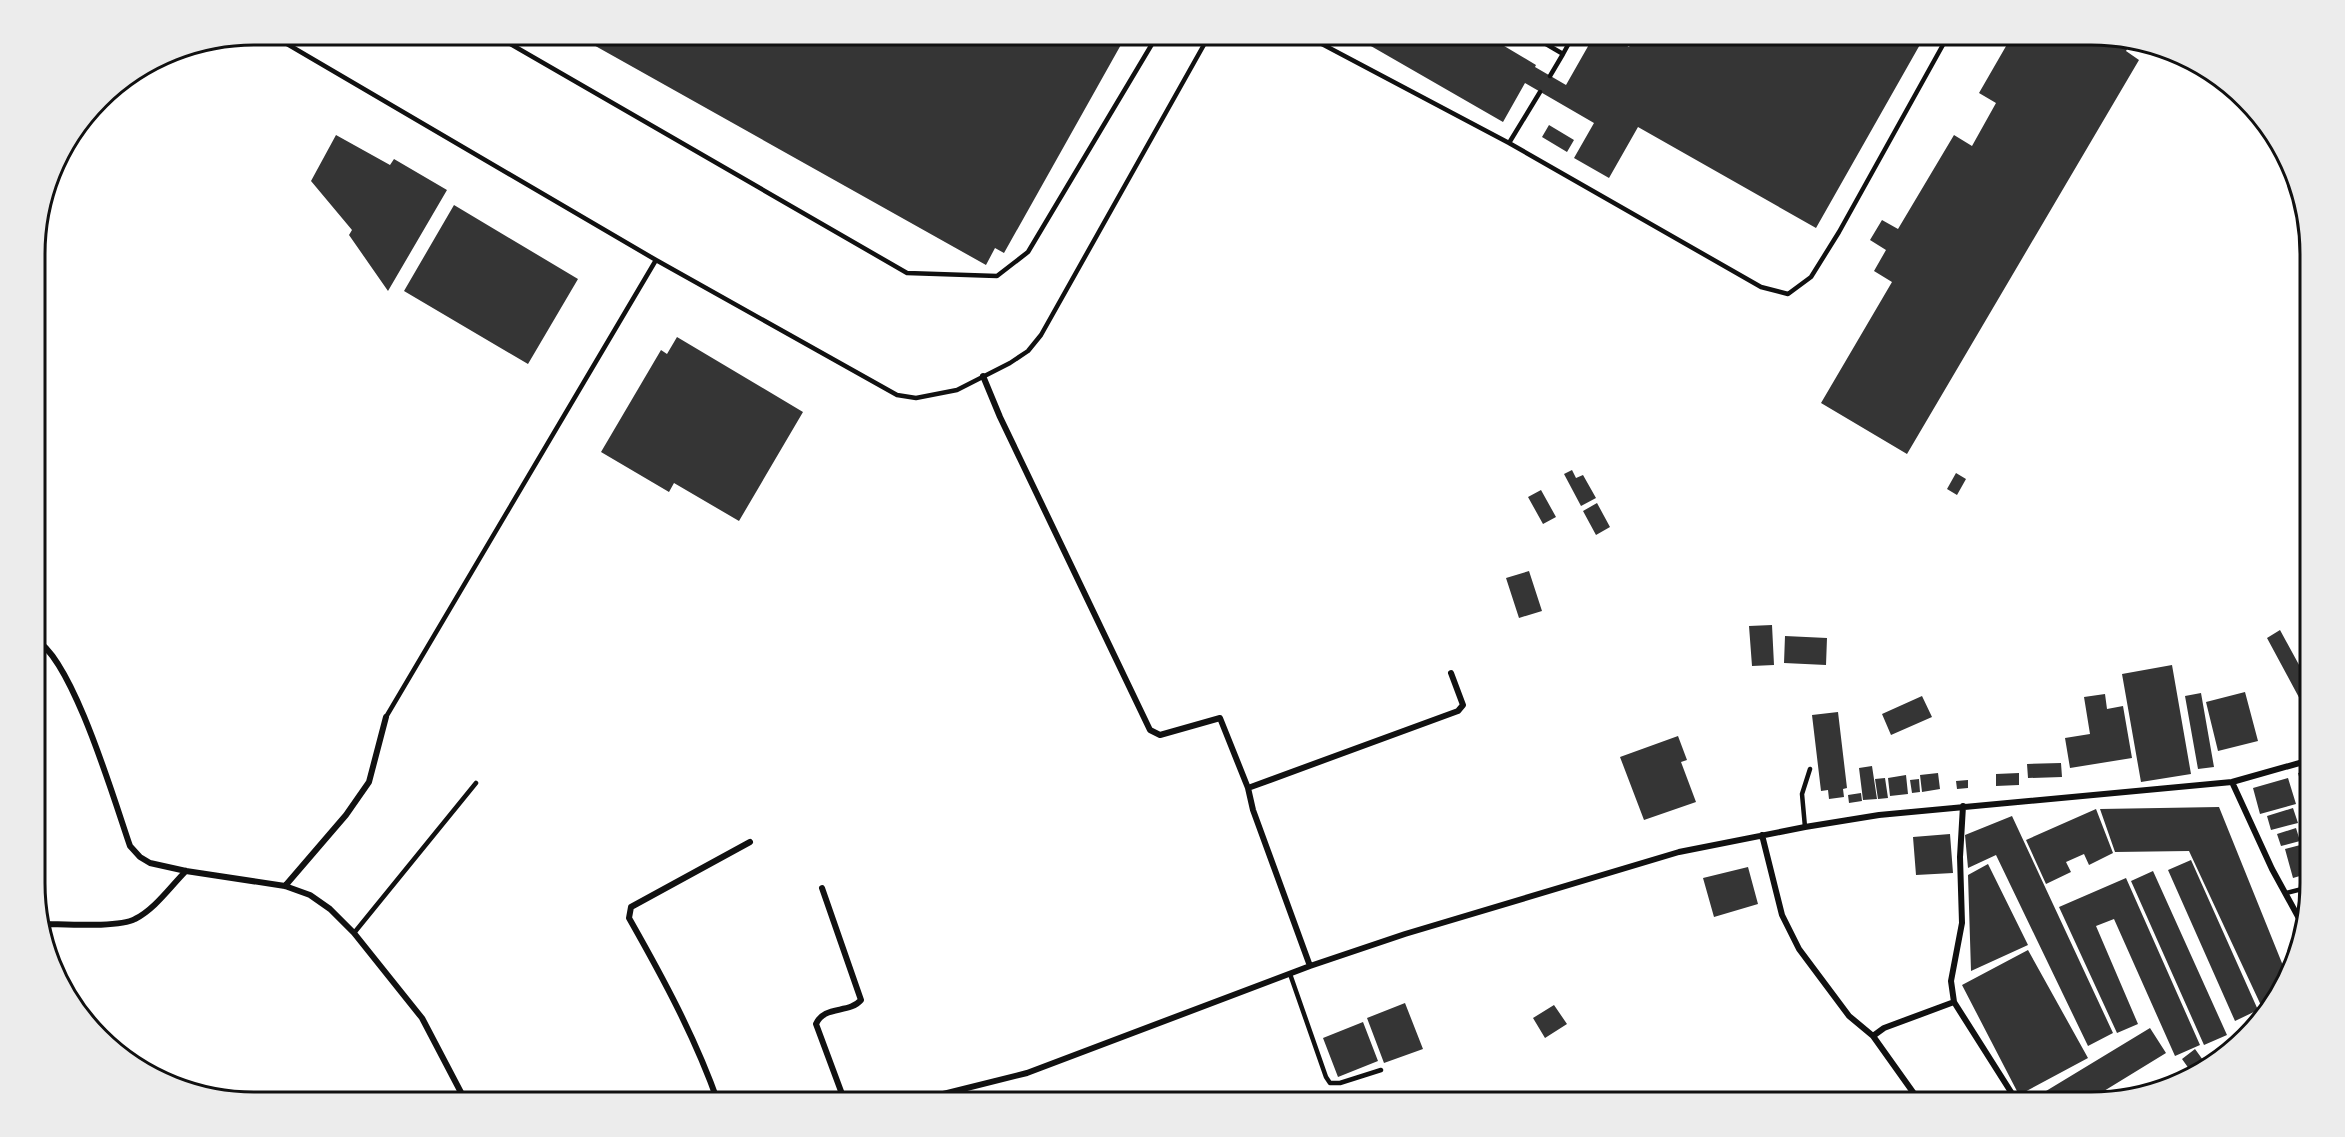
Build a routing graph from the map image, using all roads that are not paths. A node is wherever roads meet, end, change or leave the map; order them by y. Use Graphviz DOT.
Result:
graph roads {
  1 [pos="289,45"];
  2 [pos="513,45"];
  3 [pos="1151,45"];
  4 [pos="1204,45"];
  5 [pos="1324,45"];
  6 [pos="1547,45"];
  7 [pos="1568,45"];
  8 [pos="1943,45"];
  9 [pos="1563,54"];
  10 [pos="1550,76"];
  11 [pos="1540,92"];
  12 [pos="1509,143"];
  13 [pos="656,260"];
  14 [pos="983,376"];
  15 [pos="45,648"];
  16 [pos="1451,673"];
  17 [pos="386,717"];
  18 [pos="2300,763"];
  19 [pos="1810,769"];
  20 [pos="2232,782"];
  21 [pos="476,783"];
  22 [pos="1248,788"];
  23 [pos="1963,806"];
  24 [pos="1805,827"];
  25 [pos="1762,835"];
  26 [pos="750,842"];
  27 [pos="186,871"];
  28 [pos="285,886"];
  29 [pos="822,888"];
  30 [pos="2299,890"];
  31 [pos="2286,894"];
  32 [pos="2297,915"];
  33 [pos="50,924"];
  34 [pos="354,933"];
  35 [pos="1310,966"];
  36 [pos="1290,974"];
  37 [pos="1954,1002"];
  38 [pos="1873,1036"];
  39 [pos="1381,1070"];
  40 [pos="461,1092"];
  41 [pos="714,1092"];
  42 [pos="840,1092"];
  43 [pos="951,1092"];
  44 [pos="1913,1092"];
  45 [pos="2011,1092"];
  1 -- 13 [label="lane"];
  2 -- 3 [label="lane"];
  4 -- 14 [label="lane"];
  5 -- 12 [label="lane"];
  6 -- 9 [label="lane"];
  7 -- 9 [label="lane"];
  8 -- 12 [label="lane"];
  9 -- 10 [label="lane"];
  11 -- 12 [label="lane"];
  13 -- 14 [label="lane"];
  13 -- 17 [label="lane"];
  14 -- 22 [label="street"];
  15 -- 27 [label="street"];
  16 -- 22 [label="street"];
  17 -- 28 [label="street"];
  18 -- 20 [label="street"];
  19 -- 24 [label="lane"];
  20 -- 23 [label="street"];
  20 -- 31 [label="street"];
  21 -- 34 [label="lane"];
  22 -- 35 [label="street"];
  23 -- 24 [label="street"];
  23 -- 37 [label="street"];
  24 -- 25 [label="street"];
  25 -- 35 [label="street"];
  25 -- 38 [label="street"];
  26 -- 41 [label="street"];
  27 -- 28 [label="street"];
  27 -- 33 [label="street"];
  28 -- 34 [label="street"];
  29 -- 42 [label="street"];
  30 -- 31 [label="lane"];
  31 -- 32 [label="street"];
  34 -- 40 [label="street"];
  35 -- 36 [label="street"];
  36 -- 39 [label="lane"];
  36 -- 43 [label="street"];
  37 -- 38 [label="street"];
  37 -- 45 [label="street"];
  38 -- 44 [label="street"];
}
